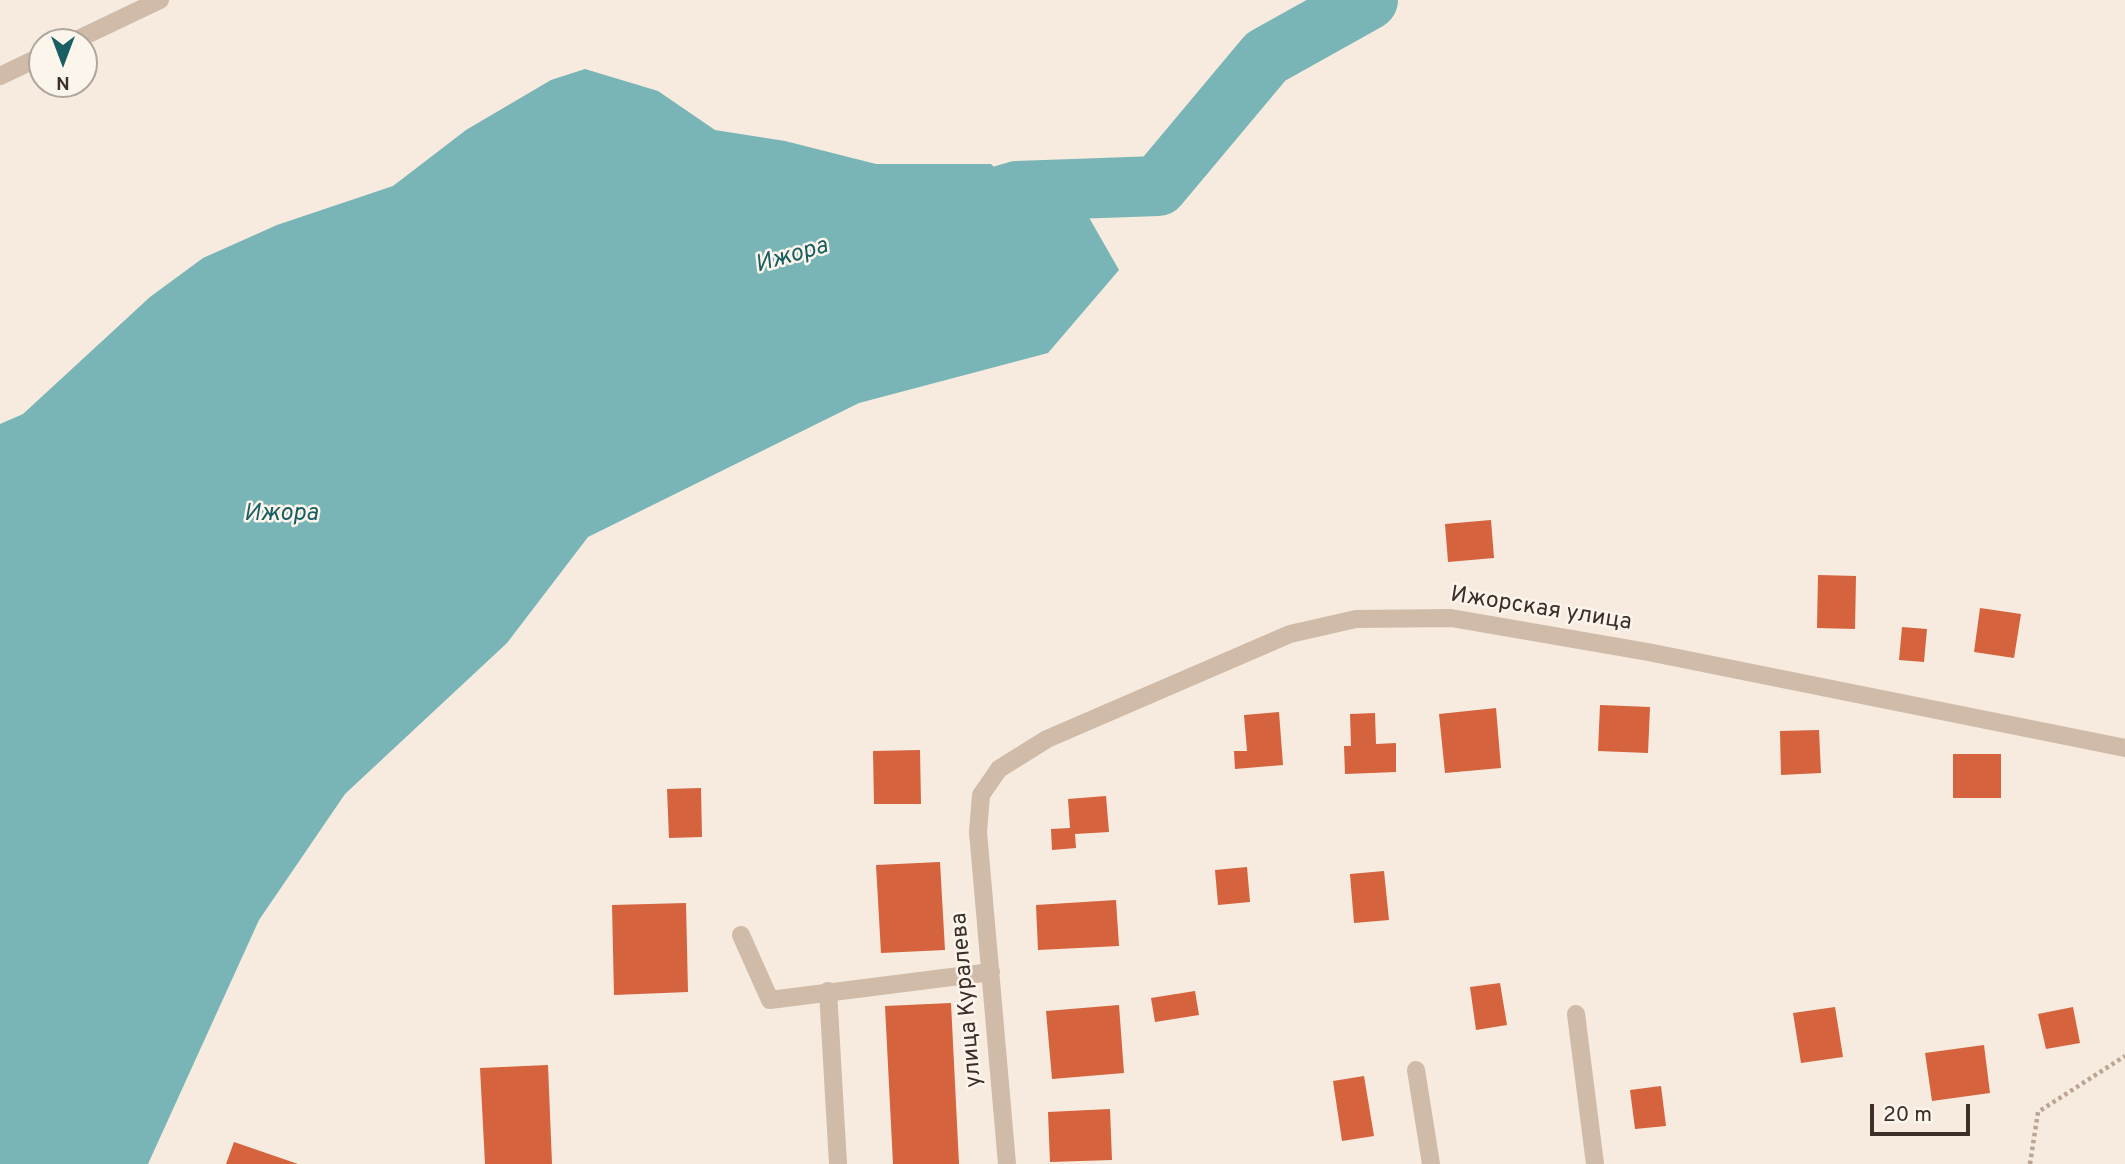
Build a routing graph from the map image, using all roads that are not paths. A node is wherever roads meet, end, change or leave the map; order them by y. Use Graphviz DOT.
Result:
graph roads {
  1 [pos="160,0"];
  2 [pos="98,30"];
  3 [pos="28,63"];
  4 [pos="0,76"];
  5 [pos="2125,748"];
  6 [pos="978,832"];
  7 [pos="741,935"];
  8 [pos="990,972"];
  9 [pos="828,991"];
  10 [pos="1576,1014"];
  11 [pos="1416,1070"];
  12 [pos="838,1164"];
  13 [pos="1007,1164"];
  14 [pos="1431,1164"];
  15 [pos="1595,1164"];
  1 -- 2 [label="street"];
  3 -- 4 [label="street"];
  5 -- 6 [label="street, Ижорская улица"];
  6 -- 8 [label="street, улица Куралева"];
  7 -- 9 [label="street"];
  8 -- 9 [label="street"];
  8 -- 13 [label="street, улица Куралева"];
  9 -- 12 [label="street"];
  10 -- 15 [label="street"];
  11 -- 14 [label="street"];
}
